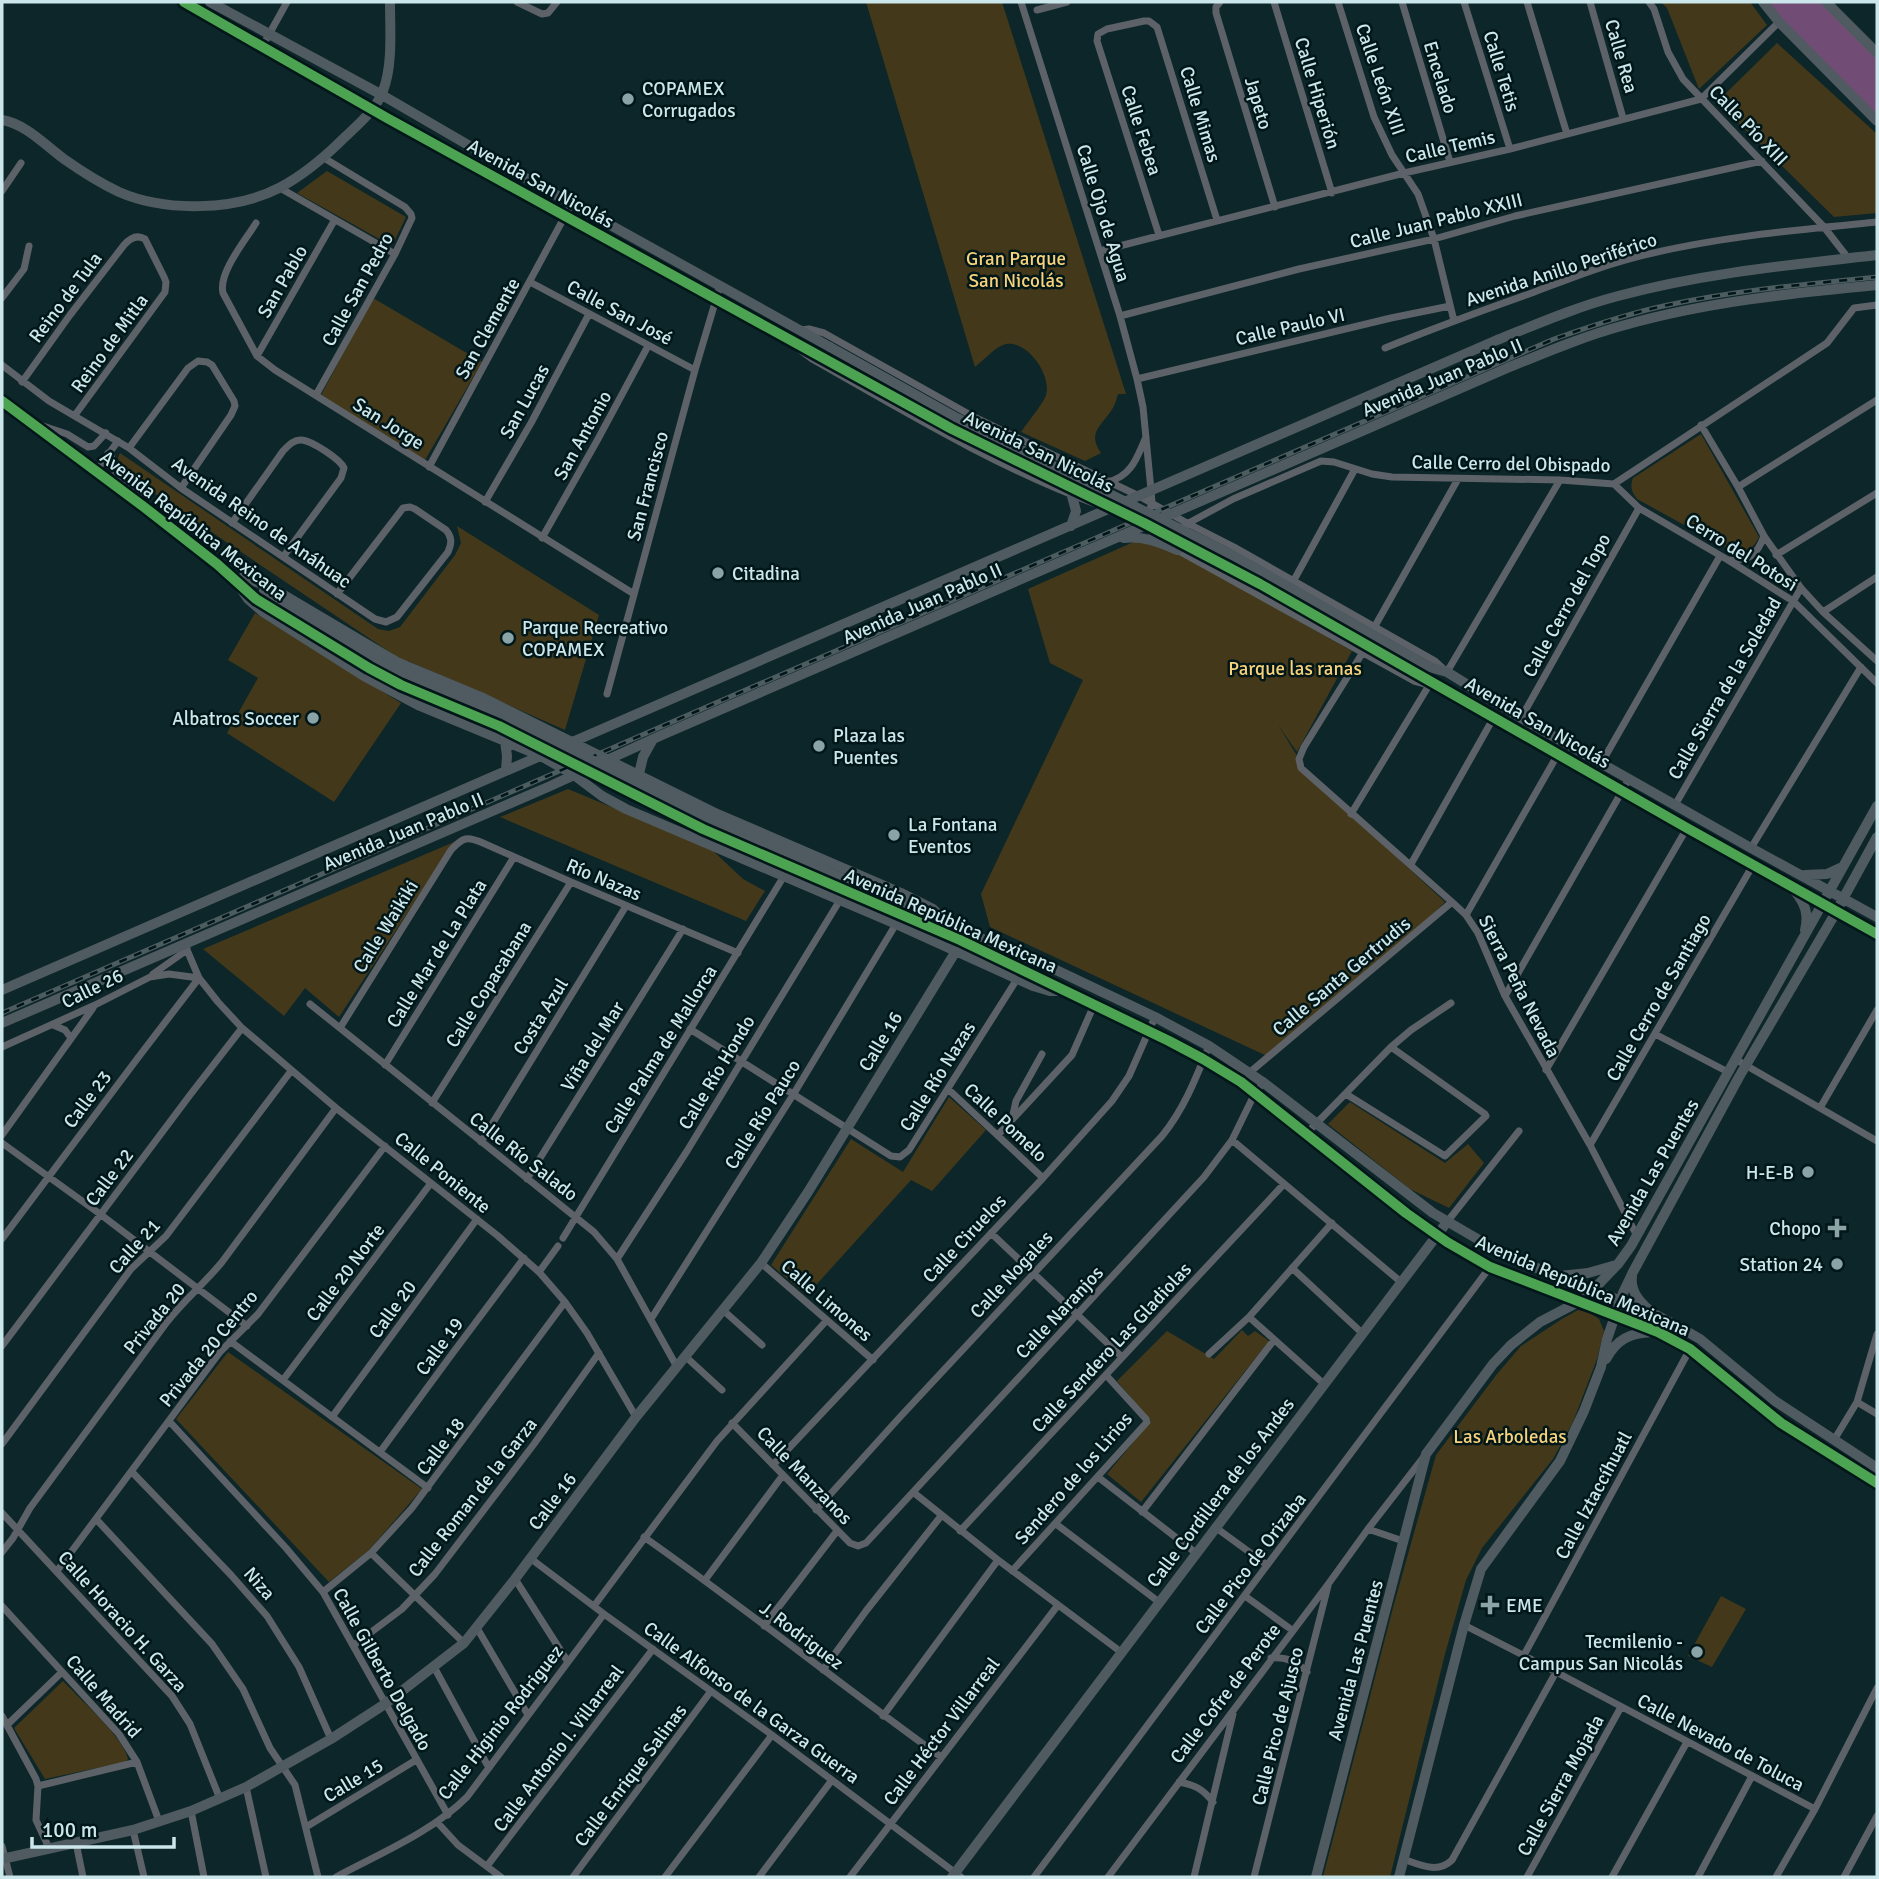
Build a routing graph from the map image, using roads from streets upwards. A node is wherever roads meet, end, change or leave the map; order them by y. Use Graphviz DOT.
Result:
graph roads {
  1 [pos="210,2"];
  2 [pos="287,2"];
  3 [pos="390,2"];
  4 [pos="517,2"];
  5 [pos="557,2"];
  6 [pos="1021,2"];
  7 [pos="1068,2"];
  8 [pos="1274,2"];
  9 [pos="1338,2"];
  10 [pos="1402,2"];
  11 [pos="1464,2"];
  12 [pos="1527,2"];
  13 [pos="1590,2"];
  14 [pos="1649,2"];
  15 [pos="1763,2"];
  16 [pos="1826,2"];
  17 [pos="189,3"];
  18 [pos="1218,5"];
  19 [pos="1037,10"];
  20 [pos="1779,22"];
  21 [pos="269,34"];
  22 [pos="1098,34"];
  23 [pos="262,47"];
  24 [pos="1877,53"];
  25 [pos="382,95"];
  26 [pos="1701,99"];
  27 [pos="371,109"];
  28 [pos="1623,118"];
  29 [pos="2,120"];
  30 [pos="1877,121"];
  31 [pos="1567,134"];
  32 [pos="1510,149"];
  33 [pos="324,158"];
  34 [pos="1762,161"];
  35 [pos="1450,162"];
  36 [pos="21,163"];
  37 [pos="1404,173"];
  38 [pos="280,188"];
  39 [pos="2,191"];
  40 [pos="1332,192"];
  41 [pos="572,203"];
  42 [pos="1275,207"];
  43 [pos="565,217"];
  44 [pos="1217,220"];
  45 [pos="334,221"];
  46 [pos="1877,222"];
  47 [pos="256,223"];
  48 [pos="1824,228"];
  49 [pos="1159,235"];
  50 [pos="138,237"];
  51 [pos="1434,239"];
  52 [pos="29,246"];
  53 [pos="1100,251"];
  54 [pos="394,254"];
  55 [pos="1877,255"];
  56 [pos="1848,258"];
  57 [pos="530,282"];
  58 [pos="1877,285"];
  59 [pos="720,286"];
  60 [pos="2,298"];
  61 [pos="716,299"];
  62 [pos="1877,304"];
  63 [pos="1450,306"];
  64 [pos="589,314"];
  65 [pos="1120,316"];
  66 [pos="1454,321"];
  67 [pos="799,330"];
  68 [pos="794,341"];
  69 [pos="648,346"];
  70 [pos="1384,348"];
  71 [pos="827,352"];
  72 [pos="257,356"];
  73 [pos="2,365"];
  74 [pos="695,370"];
  75 [pos="1137,379"];
  76 [pos="22,382"];
  77 [pos="316,396"];
  78 [pos="1877,400"];
  79 [pos="2,401"];
  80 [pos="75,415"];
  81 [pos="32,423"];
  82 [pos="1702,425"];
  83 [pos="106,433"];
  84 [pos="1146,437"];
  85 [pos="118,441"];
  86 [pos="129,448"];
  87 [pos="108,454"];
  88 [pos="429,467"];
  89 [pos="1355,470"];
  90 [pos="96,471"];
  91 [pos="1458,479"];
  92 [pos="1104,480"];
  93 [pos="1560,480"];
  94 [pos="1614,484"];
  95 [pos="1738,487"];
  96 [pos="181,488"];
  97 [pos="1152,491"];
  98 [pos="1877,493"];
  99 [pos="1072,496"];
  100 [pos="1139,496"];
  101 [pos="1086,500"];
  102 [pos="485,502"];
  103 [pos="1152,503"];
  104 [pos="144,507"];
  105 [pos="1639,508"];
  106 [pos="1107,509"];
  107 [pos="1170,514"];
  108 [pos="232,523"];
  109 [pos="1187,523"];
  110 [pos="1071,526"];
  111 [pos="1144,527"];
  112 [pos="1764,536"];
  113 [pos="542,538"];
  114 [pos="1117,538"];
  115 [pos="1172,546"];
  116 [pos="1776,555"];
  117 [pos="1720,556"];
  118 [pos="283,557"];
  119 [pos="1728,559"];
  120 [pos="1877,577"];
  121 [pos="240,580"];
  122 [pos="1294,580"];
  123 [pos="1801,588"];
  124 [pos="337,594"];
  125 [pos="634,594"];
  126 [pos="1793,601"];
  127 [pos="1823,612"];
  128 [pos="1374,626"];
  129 [pos="1363,652"];
  130 [pos="1877,661"];
  131 [pos="1861,667"];
  132 [pos="1447,672"];
  133 [pos="1427,675"];
  134 [pos="1877,683"];
  135 [pos="607,694"];
  136 [pos="510,710"];
  137 [pos="1494,717"];
  138 [pos="1521,718"];
  139 [pos="501,739"];
  140 [pos="653,739"];
  141 [pos="573,742"];
  142 [pos="1558,754"];
  143 [pos="541,756"];
  144 [pos="610,760"];
  145 [pos="1602,762"];
  146 [pos="506,770"];
  147 [pos="637,773"];
  148 [pos="574,775"];
  149 [pos="1629,779"];
  150 [pos="1623,791"];
  151 [pos="1675,805"];
  152 [pos="1877,806"];
  153 [pos="626,809"];
  154 [pos="1350,814"];
  155 [pos="1687,828"];
  156 [pos="1877,837"];
  157 [pos="458,842"];
  158 [pos="1751,848"];
  159 [pos="514,857"];
  160 [pos="1411,864"];
  161 [pos="1754,865"];
  162 [pos="1842,866"];
  163 [pos="1797,873"];
  164 [pos="784,876"];
  165 [pos="1855,878"];
  166 [pos="571,882"];
  167 [pos="1790,886"];
  168 [pos="1829,890"];
  169 [pos="1843,898"];
  170 [pos="840,900"];
  171 [pos="1452,902"];
  172 [pos="1822,903"];
  173 [pos="626,906"];
  174 [pos="1866,911"];
  175 [pos="1836,912"];
  176 [pos="912,914"];
  177 [pos="1466,915"];
  178 [pos="1877,917"];
  179 [pos="945,922"];
  180 [pos="1858,924"];
  181 [pos="897,925"];
  182 [pos="683,929"];
  183 [pos="1877,934"];
  184 [pos="1804,936"];
  185 [pos="1822,937"];
  186 [pos="187,946"];
  187 [pos="956,951"];
  188 [pos="738,953"];
  189 [pos="150,977"];
  190 [pos="200,978"];
  191 [pos="1017,979"];
  192 [pos="2,990"];
  193 [pos="1065,991"];
  194 [pos="1505,996"];
  195 [pos="1451,1003"];
  196 [pos="310,1004"];
  197 [pos="95,1005"];
  198 [pos="1094,1005"];
  199 [pos="1877,1010"];
  200 [pos="1156,1017"];
  201 [pos="2,1023"];
  202 [pos="53,1025"];
  203 [pos="242,1028"];
  204 [pos="340,1028"];
  205 [pos="690,1030"];
  206 [pos="1149,1031"];
  207 [pos="1656,1034"];
  208 [pos="71,1038"];
  209 [pos="1209,1046"];
  210 [pos="2,1047"];
  211 [pos="1391,1047"];
  212 [pos="1042,1054"];
  213 [pos="1203,1059"];
  214 [pos="1735,1059"];
  215 [pos="740,1062"];
  216 [pos="385,1065"];
  217 [pos="1746,1065"];
  218 [pos="1546,1070"];
  219 [pos="292,1071"];
  220 [pos="1728,1072"];
  221 [pos="1249,1073"];
  222 [pos="1263,1083"];
  223 [pos="948,1089"];
  224 [pos="1718,1091"];
  225 [pos="1255,1093"];
  226 [pos="1346,1094"];
  227 [pos="793,1095"];
  228 [pos="432,1102"];
  229 [pos="336,1108"];
  230 [pos="1820,1108"];
  231 [pos="1012,1120"];
  232 [pos="1315,1124"];
  233 [pos="847,1129"];
  234 [pos="1520,1131"];
  235 [pos="1307,1133"];
  236 [pos="2,1135"];
  237 [pos="998,1135"];
  238 [pos="1232,1140"];
  239 [pos="1877,1141"];
  240 [pos="481,1142"];
  241 [pos="2,1143"];
  242 [pos="1590,1145"];
  243 [pos="385,1146"];
  244 [pos="1693,1163"];
  245 [pos="48,1178"];
  246 [pos="1044,1178"];
  247 [pos="527,1179"];
  248 [pos="431,1182"];
  249 [pos="1284,1184"];
  250 [pos="100,1214"];
  251 [pos="576,1217"];
  252 [pos="477,1219"];
  253 [pos="1447,1222"];
  254 [pos="1332,1223"];
  255 [pos="991,1233"];
  256 [pos="1437,1235"];
  257 [pos="1638,1236"];
  258 [pos="2,1240"];
  259 [pos="149,1251"];
  260 [pos="524,1258"];
  261 [pos="617,1259"];
  262 [pos="761,1264"];
  263 [pos="1618,1264"];
  264 [pos="1490,1267"];
  265 [pos="1292,1268"];
  266 [pos="539,1272"];
  267 [pos="1633,1272"];
  268 [pos="1033,1274"];
  269 [pos="1554,1276"];
  270 [pos="1401,1282"];
  271 [pos="197,1288"];
  272 [pos="1592,1290"];
  273 [pos="1580,1301"];
  274 [pos="1620,1301"];
  275 [pos="565,1302"];
  276 [pos="724,1311"];
  277 [pos="1654,1314"];
  278 [pos="1615,1315"];
  279 [pos="1077,1316"];
  280 [pos="1249,1317"];
  281 [pos="651,1319"];
  282 [pos="827,1320"];
  283 [pos="247,1326"];
  284 [pos="1658,1332"];
  285 [pos="1362,1333"];
  286 [pos="1877,1334"];
  287 [pos="1274,1340"];
  288 [pos="230,1341"];
  289 [pos="762,1345"];
  290 [pos="2,1346"];
  291 [pos="1690,1349"];
  292 [pos="599,1353"];
  293 [pos="1209,1354"];
  294 [pos="686,1357"];
  295 [pos="1122,1357"];
  296 [pos="873,1360"];
  297 [pos="677,1367"];
  298 [pos="1601,1367"];
  299 [pos="1106,1375"];
  300 [pos="283,1380"];
  301 [pos="1324,1384"];
  302 [pos="722,1390"];
  303 [pos="1857,1402"];
  304 [pos="1877,1414"];
  305 [pos="332,1417"];
  306 [pos="636,1417"];
  307 [pos="169,1421"];
  308 [pos="732,1423"];
  309 [pos="1834,1440"];
  310 [pos="2,1444"];
  311 [pos="380,1452"];
  312 [pos="1426,1454"];
  313 [pos="774,1465"];
  314 [pos="1877,1468"];
  315 [pos="132,1472"];
  316 [pos="783,1475"];
  317 [pos="1098,1477"];
  318 [pos="1877,1483"];
  319 [pos="428,1488"];
  320 [pos="913,1492"];
  321 [pos="816,1510"];
  322 [pos="1142,1512"];
  323 [pos="2,1513"];
  324 [pos="941,1516"];
  325 [pos="96,1518"];
  326 [pos="1055,1524"];
  327 [pos="1215,1528"];
  328 [pos="1368,1529"];
  329 [pos="18,1530"];
  330 [pos="838,1531"];
  331 [pos="960,1531"];
  332 [pos="644,1537"];
  333 [pos="1404,1541"];
  334 [pos="858,1546"];
  335 [pos="2,1552"];
  336 [pos="371,1553"];
  337 [pos="1196,1553"];
  338 [pos="530,1558"];
  339 [pos="998,1560"];
  340 [pos="1267,1565"];
  341 [pos="57,1570"];
  342 [pos="1012,1571"];
  343 [pos="515,1579"];
  344 [pos="705,1580"];
  345 [pos="1329,1583"];
  346 [pos="323,1592"];
  347 [pos="415,1596"];
  348 [pos="1245,1596"];
  349 [pos="1159,1602"];
  350 [pos="1058,1605"];
  351 [pos="2,1606"];
  352 [pos="594,1606"];
  353 [pos="604,1614"];
  354 [pos="1464,1625"];
  355 [pos="764,1626"];
  356 [pos="477,1628"];
  357 [pos="1292,1630"];
  358 [pos="464,1643"];
  359 [pos="354,1644"];
  360 [pos="653,1649"];
  361 [pos="1121,1652"];
  362 [pos="1524,1655"];
  363 [pos="1271,1658"];
  364 [pos="568,1662"];
  365 [pos="434,1667"];
  366 [pos="823,1670"];
  367 [pos="62,1672"];
  368 [pos="1307,1672"];
  369 [pos="1556,1672"];
  370 [pos="1877,1688"];
  371 [pos="711,1691"];
  372 [pos="385,1704"];
  373 [pos="1621,1707"];
  374 [pos="1234,1710"];
  375 [pos="527,1715"];
  376 [pos="2,1716"];
  377 [pos="883,1716"];
  378 [pos="7,1725"];
  379 [pos="772,1735"];
  380 [pos="331,1739"];
  381 [pos="1687,1742"];
  382 [pos="941,1757"];
  383 [pos="416,1760"];
  384 [pos="137,1762"];
  385 [pos="283,1767"];
  386 [pos="489,1768"];
  387 [pos="1752,1776"];
  388 [pos="832,1780"];
  389 [pos="1179,1782"];
  390 [pos="38,1786"];
  391 [pos="246,1787"];
  392 [pos="220,1799"];
  393 [pos="1213,1802"];
  394 [pos="1815,1809"];
  395 [pos="191,1811"];
  396 [pos="448,1815"];
  397 [pos="1877,1816"];
  398 [pos="159,1821"];
  399 [pos="437,1822"];
  400 [pos="891,1824"];
  401 [pos="306,1827"];
  402 [pos="133,1829"];
  403 [pos="76,1843"];
  404 [pos="2,1846"];
  405 [pos="49,1848"];
  406 [pos="4,1858"];
  407 [pos="1404,1859"];
  408 [pos="487,1867"];
  409 [pos="956,1876"];
  410 [pos="9,1877"];
  411 [pos="83,1877"];
  412 [pos="144,1877"];
  413 [pos="204,1877"];
  414 [pos="267,1877"];
  415 [pos="318,1877"];
  416 [pos="336,1877"];
  417 [pos="501,1877"];
  418 [pos="573,1877"];
  419 [pos="665,1877"];
  420 [pos="759,1877"];
  421 [pos="850,1877"];
  422 [pos="1034,1877"];
  423 [pos="1108,1877"];
  424 [pos="1194,1877"];
  425 [pos="1254,1877"];
  426 [pos="1317,1877"];
  427 [pos="1399,1877"];
  428 [pos="1527,1877"];
  429 [pos="1612,1877"];
  430 [pos="1698,1877"];
  431 [pos="1776,1877"];
  432 [pos="1844,1877"];
  1 -- 21 [label="street, Avenida San Nicolás"];
  2 -- 21 [label="street"];
  3 -- 25 [label="street"];
  4 -- 5 [label="street"];
  6 -- 53 [label="street, Calle Ojo de Agua"];
  7 -- 19 [label="street"];
  8 -- 40 [label="street, Calle Hiperión"];
  9 -- 37 [label="street, Calle León XIII"];
  10 -- 35 [label="street, Encelado"];
  11 -- 32 [label="street, Calle Tetis"];
  12 -- 31 [label="street"];
  13 -- 28 [label="street, Calle Rea"];
  14 -- 26 [label="street, Calle Pío XIII"];
  15 -- 20 [label="street"];
  16 -- 24 [label="street"];
  17 -- 23 [label="street, Avenida San Nicolás"];
  18 -- 42 [label="street, Japeto"];
  20 -- 26 [label="street"];
  20 -- 30 [label="street"];
  21 -- 23 [label="street"];
  21 -- 25 [label="street, Avenida San Nicolás"];
  22 -- 44 [label="street, Calle Mimas"];
  22 -- 49 [label="street, Calle Febea"];
  23 -- 27 [label="street, Avenida San Nicolás"];
  25 -- 27 [label="street"];
  25 -- 41 [label="street, Avenida San Nicolás"];
  26 -- 28 [label="street, Calle Temis"];
  26 -- 34 [label="street, Calle Pío XIII"];
  27 -- 33 [label="street"];
  27 -- 43 [label="street, Avenida San Nicolás"];
  28 -- 31 [label="street, Calle Temis"];
  29 -- 38 [label="street"];
  31 -- 32 [label="street, Calle Temis"];
  32 -- 35 [label="street, Calle Temis"];
  33 -- 38 [label="street"];
  33 -- 54 [label="street, Calle San Pedro"];
  34 -- 48 [label="street, Calle Pío XIII"];
  34 -- 51 [label="street, Calle Juan Pablo XXIII"];
  35 -- 37 [label="street, Calle Temis"];
  36 -- 39 [label="street"];
  37 -- 40 [label="street, Calle Temis"];
  37 -- 51 [label="street, Calle León XIII"];
  38 -- 45 [label="street"];
  40 -- 42 [label="street, Calle Temis"];
  41 -- 43 [label="street, San Clemente"];
  41 -- 59 [label="street, Avenida San Nicolás"];
  42 -- 44 [label="street, Calle Temis"];
  43 -- 57 [label="street, San Clemente"];
  43 -- 61 [label="street, Avenida San Nicolás"];
  44 -- 49 [label="street, Calle Temis"];
  45 -- 54 [label="street"];
  45 -- 72 [label="street, San Pablo"];
  46 -- 48 [label="street, Avenida Anillo Periférico"];
  47 -- 72 [label="street, San Jorge"];
  48 -- 56 [label="street, Calle Pío XIII"];
  48 -- 66 [label="street, Avenida Anillo Periférico"];
  49 -- 53 [label="street, Calle Temis"];
  50 -- 76 [label="street, Reino de Tula"];
  50 -- 80 [label="street, Reino de Mitla"];
  51 -- 63 [label="street, Calle León XIII"];
  51 -- 65 [label="street, Calle Juan Pablo XXIII"];
  52 -- 60 [label="street"];
  53 -- 65 [label="street, Calle Ojo de Agua"];
  54 -- 77 [label="street, Calle San Pedro"];
  55 -- 56 [label="street, Avenida Juan Pablo II"];
  56 -- 97 [label="street, Avenida Juan Pablo II"];
  57 -- 64 [label="street, Calle San José"];
  57 -- 88 [label="street, San Clemente"];
  58 -- 107 [label="street, Avenida Juan Pablo II"];
  59 -- 61 [label="street, San Francisco"];
  59 -- 67 [label="street, Avenida San Nicolás"];
  61 -- 68 [label="street, Avenida San Nicolás"];
  61 -- 74 [label="street, San Francisco"];
  62 -- 82 [label="street, Calle Cerro del Obispado"];
  63 -- 66 [label="street, Calle León XIII"];
  63 -- 75 [label="street, Calle Paulo VI"];
  64 -- 69 [label="street, Calle San José"];
  64 -- 102 [label="street, San Lucas"];
  65 -- 75 [label="street, Calle Ojo de Agua"];
  66 -- 70 [label="street, Avenida Anillo Periférico"];
  67 -- 71 [label="street, Avenida San Nicolás"];
  67 -- 92 [label="street"];
  68 -- 71 [label="street, Avenida San Nicolás"];
  68 -- 99 [label="street"];
  69 -- 74 [label="street, Calle San José"];
  69 -- 113 [label="street, San Antonio"];
  71 -- 133 [label="street, Avenida San Nicolás, bridge"];
  72 -- 77 [label="street, San Jorge"];
  73 -- 76 [label="street, Avenida Reino de Anáhuac"];
  74 -- 125 [label="street, San Francisco"];
  75 -- 84 [label="street, Calle Ojo de Agua"];
  76 -- 80 [label="street, Avenida Reino de Anáhuac"];
  77 -- 88 [label="street, San Jorge"];
  78 -- 95 [label="street"];
  79 -- 81 [label="street, Avenida República Mexicana"];
  80 -- 83 [label="street, Avenida Reino de Anáhuac"];
  81 -- 83 [label="street"];
  81 -- 90 [label="street, Avenida República Mexicana"];
  82 -- 94 [label="street, Calle Cerro del Obispado"];
  82 -- 95 [label="street, Cerro del Potosi"];
  83 -- 85 [label="street, Avenida Reino de Anáhuac"];
  84 -- 92 [label="street"];
  84 -- 97 [label="street, Calle Ojo de Agua"];
  85 -- 86 [label="street, Avenida Reino de Anáhuac"];
  85 -- 87 [label="street"];
  86 -- 96 [label="street, Avenida Reino de Anáhuac"];
  86 -- 96 [label="street"];
  87 -- 90 [label="street"];
  87 -- 104 [label="street"];
  88 -- 102 [label="street, San Jorge"];
  89 -- 91 [label="street, Calle Cerro del Obispado"];
  89 -- 109 [label="street, Calle Cerro del Obispado"];
  89 -- 122 [label="street"];
  90 -- 104 [label="street, Avenida República Mexicana"];
  91 -- 93 [label="street, Calle Cerro del Obispado"];
  91 -- 128 [label="street"];
  92 -- 100 [label="street"];
  92 -- 101 [label="street"];
  93 -- 94 [label="street, Calle Cerro del Obispado"];
  93 -- 132 [label="street"];
  94 -- 105 [label="street, Cerro del Potosi"];
  95 -- 112 [label="street, Cerro del Potosi"];
  96 -- 108 [label="street, Avenida Reino de Anáhuac"];
  97 -- 100 [label="street, Avenida Juan Pablo II"];
  97 -- 103 [label="street, Calle Ojo de Agua"];
  98 -- 116 [label="street"];
  99 -- 101 [label="street"];
  99 -- 110 [label="street"];
  100 -- 103 [label="street"];
  100 -- 106 [label="street, Avenida Juan Pablo II"];
  101 -- 106 [label="street"];
  102 -- 113 [label="street, San Jorge"];
  103 -- 107 [label="street"];
  103 -- 111 [label="street, Calle Ojo de Agua"];
  104 -- 121 [label="street, Avenida República Mexicana"];
  105 -- 117 [label="street, Cerro del Potosi"];
  105 -- 138 [label="street, Calle Cerro del Topo"];
  106 -- 110 [label="street, Avenida Juan Pablo II"];
  106 -- 111 [label="street"];
  107 -- 109 [label="street"];
  107 -- 111 [label="street, Avenida Juan Pablo II"];
  108 -- 118 [label="street, Avenida Reino de Anáhuac"];
  108 -- 118 [label="street"];
  109 -- 115 [label="street, Calle Cerro del Obispado"];
  109 -- 122 [label="street"];
  110 -- 141 [label="street, Avenida Juan Pablo II"];
  111 -- 114 [label="street, Avenida Juan Pablo II"];
  111 -- 115 [label="street"];
  112 -- 116 [label="street, Cerro del Potosi"];
  112 -- 119 [label="street"];
  113 -- 125 [label="street, San Jorge"];
  114 -- 115 [label="street"];
  114 -- 140 [label="street, Avenida Juan Pablo II"];
  115 -- 129 [label="street"];
  116 -- 123 [label="street, Cerro del Potosi"];
  117 -- 119 [label="street, Cerro del Potosi"];
  117 -- 145 [label="street"];
  118 -- 124 [label="street, Avenida Reino de Anáhuac"];
  119 -- 126 [label="street, Cerro del Potosi"];
  120 -- 127 [label="street"];
  121 -- 136 [label="street, Avenida República Mexicana"];
  121 -- 139 [label="street, Avenida República Mexicana"];
  121 -- 176 [label="street, Avenida República Mexicana, bridge"];
  122 -- 128 [label="street"];
  123 -- 126 [label="street, Calle Sierra de la Soledad"];
  123 -- 127 [label="street, Cerro del Potosi"];
  124 -- 124 [label="street, Avenida Reino de Anáhuac"];
  125 -- 135 [label="street, San Francisco"];
  126 -- 131 [label="street, Cerro del Potosi"];
  126 -- 151 [label="street, Calle Sierra de la Soledad"];
  127 -- 130 [label="street, Cerro del Potosi"];
  128 -- 132 [label="street"];
  129 -- 133 [label="street"];
  129 -- 154 [label="street, Sierra Peña Nevada"];
  131 -- 134 [label="street, Cerro del Potosi"];
  131 -- 158 [label="street"];
  132 -- 133 [label="street, Avenida San Nicolás"];
  132 -- 138 [label="street, Avenida San Nicolás"];
  133 -- 137 [label="street, Avenida San Nicolás"];
  133 -- 154 [label="street"];
  136 -- 139 [label="street"];
  136 -- 141 [label="street, Avenida República Mexicana"];
  137 -- 142 [label="street, Avenida San Nicolás"];
  137 -- 160 [label="street"];
  138 -- 145 [label="street, Avenida San Nicolás"];
  139 -- 143 [label="street, Avenida República Mexicana"];
  139 -- 146 [label="street"];
  140 -- 144 [label="street, Avenida Juan Pablo II"];
  140 -- 147 [label="street"];
  141 -- 143 [label="street, Avenida Juan Pablo II"];
  141 -- 144 [label="street, Avenida República Mexicana"];
  142 -- 150 [label="street, Avenida San Nicolás"];
  142 -- 177 [label="street"];
  143 -- 146 [label="street, Avenida Juan Pablo II"];
  143 -- 148 [label="street, Avenida República Mexicana"];
  144 -- 147 [label="street, Avenida República Mexicana"];
  144 -- 148 [label="street, Avenida Juan Pablo II"];
  145 -- 149 [label="street, Avenida San Nicolás"];
  146 -- 192 [label="street, Avenida Juan Pablo II"];
  147 -- 153 [label="street"];
  147 -- 179 [label="street, Avenida República Mexicana"];
  148 -- 153 [label="street, Avenida República Mexicana"];
  148 -- 186 [label="street, Avenida Juan Pablo II"];
  149 -- 150 [label="street"];
  149 -- 151 [label="street, Avenida San Nicolás"];
  150 -- 155 [label="street, Avenida San Nicolás"];
  150 -- 194 [label="street"];
  151 -- 158 [label="street, Avenida San Nicolás"];
  152 -- 162 [label="street, Avenida Las Puentes"];
  153 -- 164 [label="street, Avenida República Mexicana"];
  154 -- 160 [label="street, Sierra Peña Nevada"];
  155 -- 161 [label="street, Avenida San Nicolás"];
  155 -- 218 [label="street"];
  156 -- 165 [label="street, Avenida Las Puentes"];
  157 -- 159 [label="street, Río Nazas"];
  157 -- 204 [label="street, Calle Waikiki"];
  158 -- 163 [label="street, Avenida San Nicolás"];
  159 -- 166 [label="street, Río Nazas"];
  159 -- 216 [label="street, Calle Mar de La Plata"];
  160 -- 171 [label="street, Sierra Peña Nevada"];
  161 -- 167 [label="street, Avenida San Nicolás"];
  161 -- 207 [label="street, Calle Cerro de Santiago"];
  162 -- 163 [label="street"];
  162 -- 168 [label="street, Avenida Las Puentes"];
  163 -- 168 [label="street, Avenida San Nicolás"];
  164 -- 170 [label="street, Avenida República Mexicana"];
  164 -- 188 [label="street, Calle Palma de Mallorca"];
  165 -- 169 [label="street, Avenida Las Puentes"];
  165 -- 174 [label="street"];
  166 -- 173 [label="street, Río Nazas"];
  166 -- 228 [label="street, Calle Copacabana"];
  167 -- 172 [label="street, Avenida San Nicolás"];
  167 -- 184 [label="street"];
  168 -- 169 [label="street, Avenida San Nicolás"];
  168 -- 172 [label="street, Avenida Las Puentes"];
  169 -- 174 [label="street, Avenida San Nicolás"];
  169 -- 175 [label="street, Avenida Las Puentes"];
  170 -- 181 [label="street, Avenida República Mexicana"];
  170 -- 215 [label="street, Calle Río Hondo"];
  171 -- 177 [label="street, Sierra Peña Nevada"];
  171 -- 221 [label="street, Calle Santa Gertrudis"];
  172 -- 175 [label="street, Avenida San Nicolás"];
  172 -- 184 [label="street, Avenida Las Puentes"];
  173 -- 182 [label="street, Río Nazas"];
  173 -- 240 [label="street, Costa Azul"];
  174 -- 178 [label="street, Avenida San Nicolás"];
  175 -- 180 [label="street, Avenida San Nicolás"];
  175 -- 185 [label="street, Avenida Las Puentes"];
  176 -- 179 [label="street, Avenida República Mexicana"];
  176 -- 193 [label="street, Avenida República Mexicana"];
  177 -- 194 [label="street, Sierra Peña Nevada"];
  179 -- 200 [label="street, Avenida República Mexicana"];
  180 -- 183 [label="street, Avenida San Nicolás"];
  180 -- 185 [label="street"];
  181 -- 187 [label="street, Avenida República Mexicana"];
  181 -- 227 [label="street, Calle Río Pauco"];
  182 -- 188 [label="street, Río Nazas"];
  182 -- 247 [label="street, Viña del Mar"];
  184 -- 214 [label="street, Avenida Las Puentes"];
  185 -- 217 [label="street, Avenida Las Puentes"];
  186 -- 189 [label="street"];
  186 -- 190 [label="street, Calle Poniente"];
  186 -- 201 [label="street, Avenida Juan Pablo II"];
  187 -- 191 [label="street, Avenida República Mexicana"];
  187 -- 233 [label="street, Calle 16"];
  188 -- 205 [label="street, Calle Palma de Mallorca"];
  189 -- 190 [label="street, Calle 26"];
  189 -- 197 [label="street, Calle 26"];
  190 -- 203 [label="street, Calle Poniente"];
  190 -- 245 [label="street, Calle 23"];
  191 -- 193 [label="street, Avenida República Mexicana"];
  191 -- 223 [label="street, Calle Río Nazas"];
  193 -- 198 [label="street, Avenida República Mexicana"];
  194 -- 218 [label="street, Sierra Peña Nevada"];
  195 -- 211 [label="street"];
  196 -- 204 [label="street, Calle Río Salado"];
  197 -- 202 [label="street, Calle 26"];
  197 -- 208 [label="street"];
  198 -- 206 [label="street, Avenida República Mexicana"];
  198 -- 231 [label="street"];
  199 -- 230 [label="street"];
  200 -- 206 [label="street, Calle Ciruelos"];
  200 -- 209 [label="street, Avenida República Mexicana"];
  202 -- 208 [label="street"];
  202 -- 210 [label="street, Calle 26"];
  203 -- 219 [label="street, Calle Poniente"];
  203 -- 250 [label="street, Calle 22"];
  204 -- 216 [label="street, Calle Río Salado"];
  205 -- 215 [label="street, Calle Río Nazas"];
  205 -- 251 [label="street, Calle Palma de Mallorca"];
  206 -- 213 [label="street, Avenida República Mexicana"];
  206 -- 246 [label="street, Calle Ciruelos"];
  207 -- 220 [label="street"];
  207 -- 242 [label="street, Calle Cerro de Santiago"];
  208 -- 236 [label="street"];
  209 -- 213 [label="street, Calle Nogales"];
  209 -- 221 [label="street, Avenida República Mexicana"];
  211 -- 226 [label="street"];
  211 -- 226 [label="street"];
  212 -- 231 [label="street"];
  213 -- 225 [label="street, Avenida República Mexicana"];
  213 -- 268 [label="street, Calle Nogales"];
  214 -- 217 [label="street"];
  214 -- 220 [label="street, Avenida Las Puentes"];
  215 -- 227 [label="street, Calle Río Nazas"];
  215 -- 261 [label="street, Calle Río Hondo"];
  216 -- 228 [label="street, Calle Río Salado"];
  217 -- 230 [label="street"];
  217 -- 244 [label="street, Avenida Las Puentes"];
  218 -- 242 [label="street, Sierra Peña Nevada"];
  219 -- 229 [label="street, Calle Poniente"];
  219 -- 259 [label="street, Calle 21"];
  220 -- 224 [label="street, Avenida Las Puentes"];
  221 -- 222 [label="street, Avenida República Mexicana"];
  222 -- 225 [label="street, Calle Naranjos"];
  222 -- 232 [label="street, Avenida República Mexicana"];
  223 -- 233 [label="street, Calle Río Nazas"];
  223 -- 237 [label="street, Calle Pomelo"];
  224 -- 244 [label="street"];
  224 -- 257 [label="street, Avenida Las Puentes"];
  225 -- 235 [label="street, Avenida República Mexicana"];
  225 -- 238 [label="street, Calle Naranjos"];
  226 -- 232 [label="street"];
  227 -- 233 [label="street, Calle Río Nazas"];
  227 -- 281 [label="street, Calle Río Pauco"];
  228 -- 240 [label="street, Calle Río Salado"];
  229 -- 243 [label="street, Calle Poniente"];
  229 -- 271 [label="street, Privada 20"];
  230 -- 239 [label="street"];
  231 -- 237 [label="street"];
  232 -- 235 [label="street"];
  232 -- 253 [label="street, Avenida República Mexicana"];
  233 -- 262 [label="street, Calle 16"];
  234 -- 253 [label="street, Calle Cordillera de los Andes"];
  235 -- 256 [label="street, Avenida República Mexicana"];
  237 -- 246 [label="street, Calle Pomelo"];
  238 -- 249 [label="street"];
  238 -- 279 [label="street, Calle Naranjos"];
  240 -- 247 [label="street, Calle Río Salado"];
  241 -- 245 [label="street"];
  242 -- 257 [label="street, Sierra Peña Nevada"];
  243 -- 248 [label="street, Calle Poniente"];
  243 -- 283 [label="street, Privada 20 Centro"];
  244 -- 267 [label="street, Avenida Las Puentes"];
  245 -- 250 [label="street"];
  245 -- 258 [label="street, Calle 23"];
  246 -- 255 [label="street, Calle Ciruelos"];
  247 -- 251 [label="street, Calle Río Salado"];
  248 -- 252 [label="street, Calle Poniente"];
  248 -- 300 [label="street, Calle 20 Norte"];
  249 -- 254 [label="street"];
  249 -- 295 [label="street, Calle Sendero Las Gladiolas"];
  250 -- 259 [label="street"];
  250 -- 290 [label="street, Calle 22"];
  251 -- 261 [label="street, Calle Río Salado"];
  251 -- 266 [label="street, Calle Palma de Mallorca"];
  252 -- 260 [label="street, Calle Poniente"];
  252 -- 305 [label="street, Calle 20"];
  253 -- 256 [label="street, Calle Cordillera de los Andes"];
  253 -- 269 [label="street, Avenida República Mexicana"];
  254 -- 265 [label="street"];
  254 -- 270 [label="street"];
  255 -- 268 [label="street"];
  255 -- 296 [label="street, Calle Ciruelos"];
  256 -- 264 [label="street, Avenida República Mexicana"];
  256 -- 270 [label="street, Calle Cordillera de los Andes"];
  257 -- 263 [label="street, Avenida Las Puentes"];
  259 -- 271 [label="street"];
  259 -- 310 [label="street, Calle 21"];
  260 -- 266 [label="street, Calle Poniente"];
  260 -- 311 [label="street, Calle 19"];
  261 -- 281 [label="street, Calle Río Salado"];
  262 -- 276 [label="street, Calle 16"];
  262 -- 282 [label="street, Calle Limones"];
  263 -- 269 [label="street"];
  263 -- 272 [label="street, Avenida Las Puentes"];
  264 -- 273 [label="street, Avenida República Mexicana"];
  264 -- 340 [label="street, Calle Pico de Orizaba"];
  265 -- 280 [label="street"];
  265 -- 285 [label="street"];
  266 -- 275 [label="street, Calle Poniente"];
  267 -- 274 [label="street, Avenida Las Puentes"];
  267 -- 277 [label="street"];
  268 -- 279 [label="street"];
  268 -- 321 [label="street, Calle Nogales"];
  269 -- 272 [label="street, Avenida República Mexicana"];
  270 -- 285 [label="street, Calle Cordillera de los Andes"];
  271 -- 283 [label="street"];
  271 -- 329 [label="street, Privada 20"];
  272 -- 273 [label="street, Avenida Las Puentes"];
  272 -- 274 [label="street, Avenida República Mexicana"];
  273 -- 278 [label="street, Avenida República Mexicana"];
  273 -- 312 [label="street, Avenida Las Puentes"];
  274 -- 277 [label="street, Avenida República Mexicana"];
  274 -- 278 [label="street, Avenida Las Puentes"];
  275 -- 292 [label="street, Calle Poniente"];
  275 -- 319 [label="street, Calle 18"];
  276 -- 289 [label="street"];
  276 -- 294 [label="street, Calle 16"];
  277 -- 309 [label="street, Avenida República Mexicana"];
  278 -- 284 [label="street, Avenida República Mexicana"];
  278 -- 298 [label="street, Avenida Las Puentes"];
  279 -- 295 [label="street"];
  279 -- 320 [label="street, Calle Naranjos"];
  280 -- 287 [label="street"];
  280 -- 293 [label="street"];
  281 -- 297 [label="street, Calle Río Salado"];
  282 -- 296 [label="street, Calle Limones"];
  282 -- 308 [label="street"];
  283 -- 288 [label="street, Privada 20 Centro"];
  284 -- 291 [label="street, Avenida República Mexicana"];
  284 -- 298 [label="street"];
  285 -- 301 [label="street, Calle Cordillera de los Andes"];
  286 -- 303 [label="street"];
  287 -- 301 [label="street"];
  287 -- 322 [label="street"];
  288 -- 300 [label="street"];
  288 -- 307 [label="street, Privada 20 Centro"];
  291 -- 318 [label="street, Avenida República Mexicana"];
  291 -- 362 [label="street, Calle Iztaccíhuatl"];
  292 -- 306 [label="street, Calle Poniente"];
  292 -- 347 [label="street, Calle Roman de la Garza"];
  294 -- 297 [label="street, Calle 16"];
  294 -- 302 [label="street"];
  295 -- 299 [label="street, Calle Sendero Las Gladiolas"];
  296 -- 313 [label="street, Calle Ciruelos"];
  297 -- 306 [label="street, Calle 16"];
  298 -- 354 [label="street, Avenida Las Puentes"];
  299 -- 317 [label="street, Sendero de los Lirios"];
  299 -- 331 [label="street, Calle Sendero Las Gladiolas"];
  300 -- 305 [label="street"];
  301 -- 327 [label="street, Calle Cordillera de los Andes"];
  303 -- 304 [label="street"];
  303 -- 309 [label="street"];
  305 -- 311 [label="street"];
  306 -- 338 [label="street, Calle 16"];
  307 -- 315 [label="street, Privada 20 Centro"];
  307 -- 346 [label="street, Calle Gilberto Delgado"];
  308 -- 313 [label="street, Calle Manzanos"];
  308 -- 332 [label="street"];
  309 -- 314 [label="street, Avenida República Mexicana"];
  311 -- 319 [label="street"];
  312 -- 328 [label="street, Calle Cofre de Perote"];
  312 -- 333 [label="street, Avenida Las Puentes"];
  313 -- 316 [label="street, Calle Manzanos"];
  315 -- 325 [label="street, Privada 20 Centro"];
  315 -- 380 [label="street, Niza"];
  316 -- 321 [label="street, Calle Manzanos"];
  316 -- 344 [label="street"];
  317 -- 322 [label="street"];
  317 -- 326 [label="street, Sendero de los Lirios"];
  319 -- 336 [label="street, Calle 18"];
  320 -- 324 [label="street"];
  320 -- 334 [label="street, Calle Naranjos"];
  321 -- 330 [label="street, Calle Manzanos"];
  322 -- 337 [label="street"];
  323 -- 329 [label="street, Calle Horacio H. Garza"];
  324 -- 331 [label="street"];
  324 -- 366 [label="street"];
  325 -- 341 [label="street, Privada 20 Centro"];
  325 -- 385 [label="street"];
  326 -- 342 [label="street, Sendero de los Lirios"];
  326 -- 349 [label="street"];
  327 -- 337 [label="street, Calle Cordillera de los Andes"];
  327 -- 340 [label="street"];
  328 -- 333 [label="street"];
  328 -- 345 [label="street, Calle Cofre de Perote"];
  329 -- 335 [label="street, Privada 20"];
  329 -- 341 [label="street, Calle Horacio H. Garza"];
  330 -- 334 [label="street, Calle Manzanos"];
  330 -- 355 [label="street"];
  331 -- 339 [label="street"];
  332 -- 344 [label="street, J. Rodriguez"];
  332 -- 352 [label="street"];
  333 -- 426 [label="street, Avenida Las Puentes"];
  336 -- 346 [label="street, Calle 18"];
  336 -- 347 [label="street"];
  337 -- 349 [label="street, Calle Cordillera de los Andes"];
  338 -- 343 [label="street, Calle 16"];
  338 -- 352 [label="street, Calle Alfonso de la Garza Guerra"];
  339 -- 342 [label="street"];
  339 -- 377 [label="street"];
  340 -- 348 [label="street, Calle Pico de Orizaba"];
  341 -- 392 [label="street, Calle Horacio H. Garza"];
  342 -- 350 [label="street"];
  343 -- 356 [label="street, Calle 16"];
  343 -- 364 [label="street"];
  344 -- 355 [label="street, J. Rodriguez"];
  345 -- 357 [label="street, Calle Cofre de Perote"];
  345 -- 368 [label="street, Calle Pico de Ajusco"];
  346 -- 359 [label="street, Calle Gilberto Delgado"];
  347 -- 358 [label="street"];
  347 -- 359 [label="street, Calle Roman de la Garza"];
  348 -- 357 [label="street"];
  348 -- 422 [label="street, Calle Pico de Orizaba"];
  349 -- 361 [label="street, Calle Cordillera de los Andes"];
  350 -- 361 [label="street"];
  350 -- 382 [label="street, Calle Héctor Villarreal"];
  351 -- 367 [label="street, Calle Madrid"];
  352 -- 353 [label="street, Calle Alfonso de la Garza Guerra"];
  353 -- 360 [label="street, Calle Alfonso de la Garza Guerra"];
  353 -- 364 [label="street, Calle Higinio Rodriguez"];
  354 -- 362 [label="street, Calle Nevado de Toluca"];
  354 -- 407 [label="street, Avenida Las Puentes"];
  355 -- 366 [label="street, J. Rodriguez"];
  356 -- 358 [label="street, Calle 16"];
  356 -- 375 [label="street"];
  357 -- 363 [label="street, Calle Cofre de Perote"];
  358 -- 365 [label="street, Calle 16"];
  359 -- 372 [label="street, Calle Gilberto Delgado"];
  360 -- 371 [label="street, Calle Alfonso de la Garza Guerra"];
  360 -- 408 [label="street, Calle Antonio I. Villarreal"];
  361 -- 409 [label="street, Calle Cordillera de los Andes"];
  362 -- 369 [label="street, Calle Nevado de Toluca"];
  363 -- 368 [label="street"];
  363 -- 374 [label="street, Calle Cofre de Perote"];
  364 -- 375 [label="street, Calle Higinio Rodriguez"];
  365 -- 372 [label="street, Calle 16"];
  365 -- 386 [label="street"];
  366 -- 377 [label="street, J. Rodriguez"];
  367 -- 378 [label="street"];
  367 -- 384 [label="street, Calle Madrid"];
  368 -- 425 [label="street, Calle Pico de Ajusco"];
  369 -- 373 [label="street, Calle Nevado de Toluca"];
  369 -- 407 [label="street"];
  370 -- 394 [label="street"];
  371 -- 379 [label="street, Calle Alfonso de la Garza Guerra"];
  371 -- 418 [label="street, Calle Enrique Salinas"];
  372 -- 380 [label="street, Calle 16"];
  372 -- 383 [label="street, Calle Gilberto Delgado"];
  373 -- 381 [label="street, Calle Nevado de Toluca"];
  373 -- 428 [label="street, Calle Sierra Mojada"];
  374 -- 389 [label="street, Calle Cofre de Perote"];
  374 -- 393 [label="street"];
  375 -- 386 [label="street, Calle Higinio Rodriguez"];
  376 -- 378 [label="street"];
  377 -- 382 [label="street, J. Rodriguez"];
  378 -- 390 [label="street"];
  379 -- 388 [label="street, Calle Alfonso de la Garza Guerra"];
  379 -- 419 [label="street"];
  380 -- 385 [label="street, Calle 16"];
  381 -- 387 [label="street, Calle Nevado de Toluca"];
  381 -- 429 [label="street"];
  382 -- 400 [label="street, Calle Héctor Villarreal"];
  383 -- 396 [label="street, Calle Gilberto Delgado"];
  383 -- 401 [label="street, Calle 15"];
  384 -- 390 [label="street"];
  384 -- 398 [label="street, Calle Madrid"];
  385 -- 391 [label="street, Calle 16"];
  385 -- 401 [label="street"];
  386 -- 396 [label="street, Calle Higinio Rodriguez"];
  387 -- 394 [label="street, Calle Nevado de Toluca"];
  387 -- 430 [label="street"];
  388 -- 400 [label="street, Calle Alfonso de la Garza Guerra"];
  388 -- 420 [label="street"];
  389 -- 393 [label="street"];
  389 -- 423 [label="street, Calle Cofre de Perote"];
  390 -- 405 [label="street"];
  391 -- 392 [label="street, Calle 16"];
  391 -- 414 [label="street"];
  392 -- 395 [label="street, Calle 16"];
  393 -- 424 [label="street"];
  394 -- 431 [label="street"];
  395 -- 398 [label="street, Calle 16"];
  395 -- 413 [label="street"];
  396 -- 399 [label="street, Calle Higinio Rodriguez"];
  397 -- 432 [label="street"];
  398 -- 402 [label="street, Calle 16"];
  399 -- 408 [label="street"];
  399 -- 416 [label="street, Calle Higinio Rodriguez"];
  400 -- 409 [label="street, Calle Alfonso de la Garza Guerra"];
  400 -- 421 [label="street, Calle Héctor Villarreal"];
  401 -- 415 [label="street"];
  402 -- 403 [label="street, Calle 16"];
  402 -- 412 [label="street"];
  403 -- 405 [label="street, Calle 16"];
  403 -- 411 [label="street"];
  404 -- 406 [label="street"];
  405 -- 406 [label="street, Calle 16"];
  406 -- 410 [label="street"];
  407 -- 427 [label="street, Avenida Las Puentes"];
  408 -- 417 [label="street"];
}
